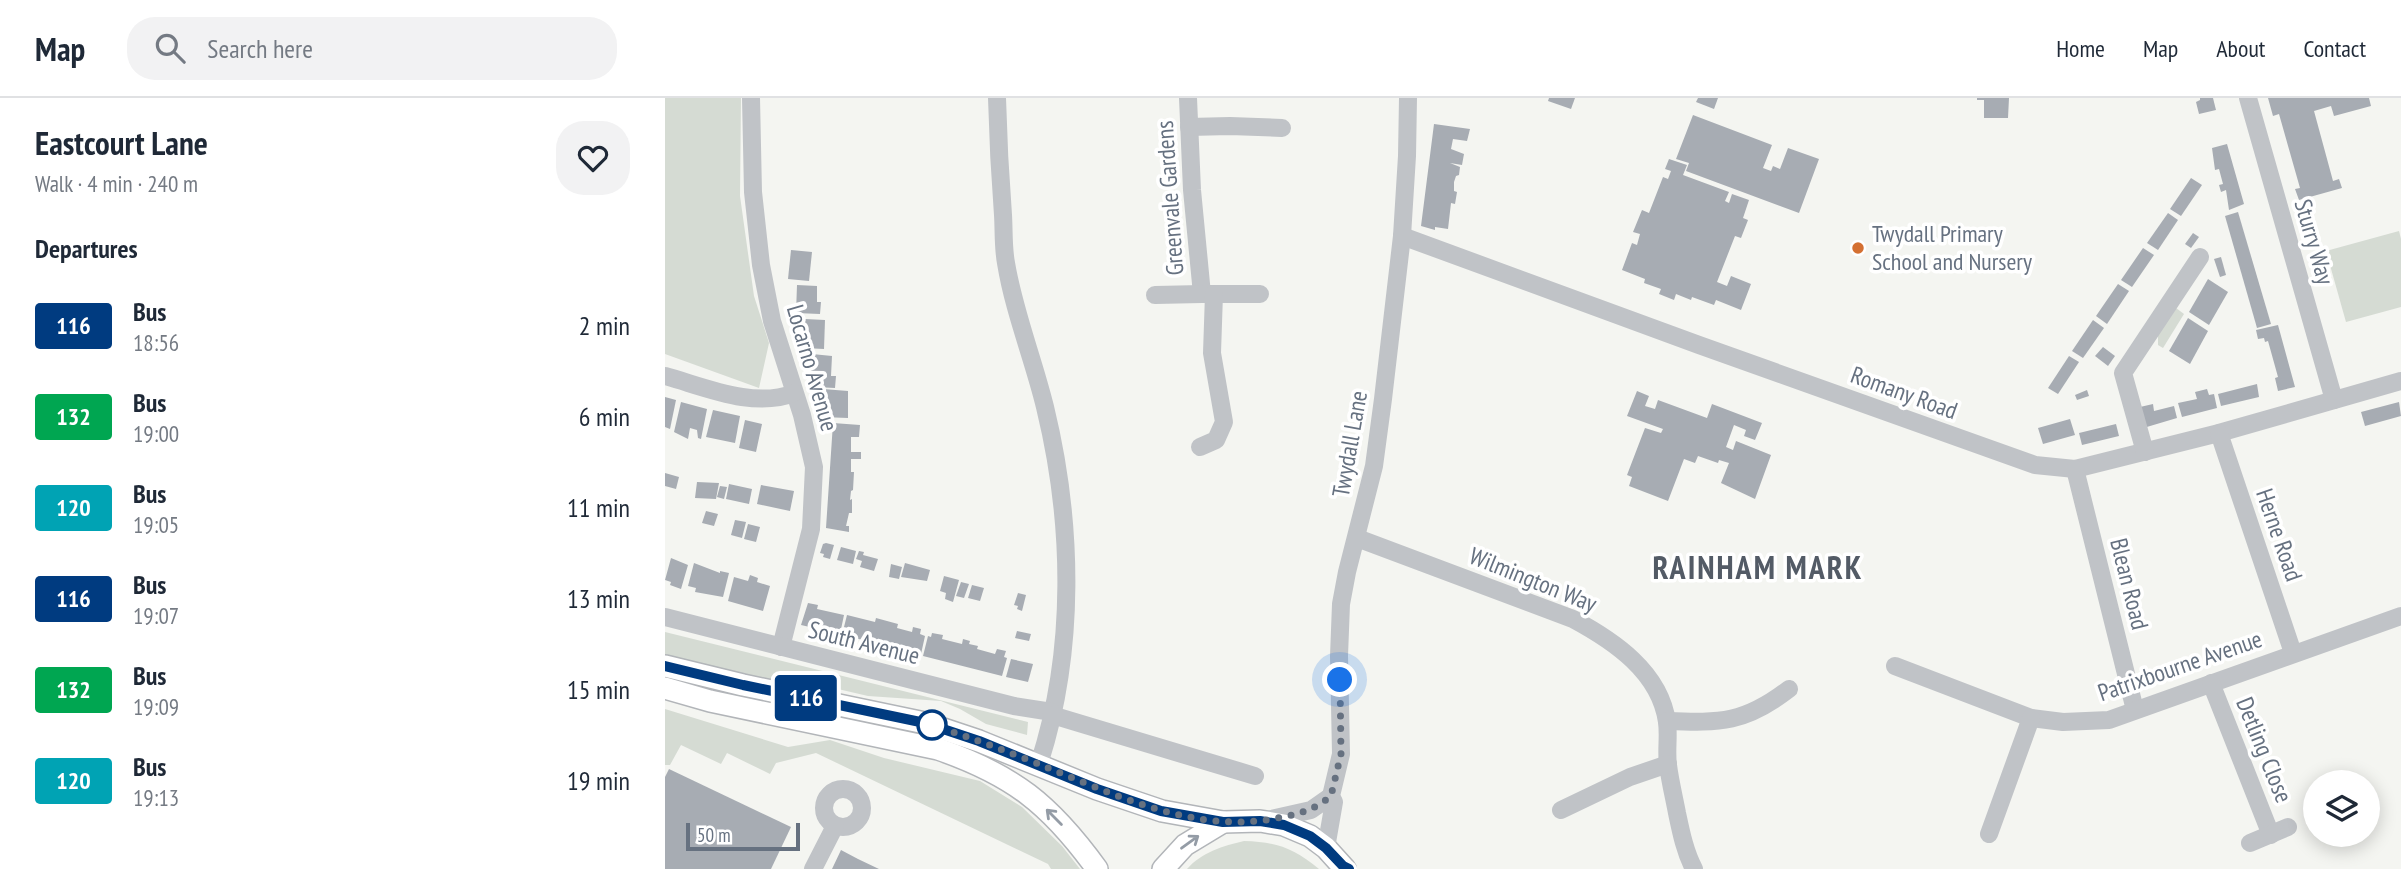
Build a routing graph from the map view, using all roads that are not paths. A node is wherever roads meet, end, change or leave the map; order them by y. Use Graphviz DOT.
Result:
graph roads {
  1 [pos="751,98"];
  2 [pos="997,98"];
  3 [pos="1188,98"];
  4 [pos="1408,98"];
  5 [pos="2248,98"];
  6 [pos="1189,127"];
  7 [pos="1282,128"];
  8 [pos="1402,236"];
  9 [pos="2200,257"];
  10 [pos="1208,294"];
  11 [pos="1260,294"];
  12 [pos="1155,295"];
  13 [pos="665,376"];
  14 [pos="2401,381"];
  15 [pos="794,393"];
  16 [pos="2334,400"];
  17 [pos="2218,433"];
  18 [pos="1200,447"];
  19 [pos="2145,452"];
  20 [pos="2075,469"];
  21 [pos="1357,538"];
  22 [pos="2401,616"];
  23 [pos="665,617"];
  24 [pos="781,647"];
  25 [pos="2293,653"];
  26 [pos="665,666"];
  27 [pos="1895,666"];
  28 [pos="2211,683"];
  29 [pos="665,688"];
  30 [pos="1789,689"];
  31 [pos="665,701"];
  32 [pos="710,701"];
  33 [pos="2135,710"];
  34 [pos="1052,713"];
  35 [pos="2031,718"];
  36 [pos="1667,721"];
  37 [pos="1039,764"];
  38 [pos="1668,764"];
  39 [pos="1255,776"];
  40 [pos="1331,796"];
  41 [pos="1561,810"];
  42 [pos="1260,821"];
  43 [pos="1223,822"];
  44 [pos="835,826"];
  45 [pos="2288,827"];
  46 [pos="1989,834"];
  47 [pos="2271,835"];
  48 [pos="2250,843"];
  49 [pos="1326,848"];
  50 [pos="1346,868"];
  51 [pos="813,869"];
  52 [pos="1097,869"];
  53 [pos="1163,869"];
  54 [pos="1694,869"];
  1 -- 15 [label="street, Locarno Avenue"];
  2 -- 34 [label="street"];
  3 -- 6 [label="street, Greenvale Gardens"];
  4 -- 8 [label="street, Twydall Lane"];
  5 -- 16 [label="street, Sturry Way"];
  6 -- 7 [label="street"];
  6 -- 10 [label="street, Greenvale Gardens"];
  8 -- 20 [label="street, Romany Road"];
  8 -- 21 [label="street, Twydall Lane"];
  9 -- 19 [label="street"];
  10 -- 11 [label="street, Greenvale Gardens"];
  10 -- 12 [label="street, Greenvale Gardens"];
  10 -- 18 [label="street"];
  13 -- 15 [label="street"];
  14 -- 16 [label="street, Romany Road"];
  15 -- 24 [label="street, Locarno Avenue"];
  16 -- 17 [label="street, Romany Road"];
  17 -- 19 [label="street, Romany Road"];
  17 -- 25 [label="street, Herne Road"];
  19 -- 20 [label="street, Romany Road"];
  20 -- 33 [label="street, Blean Road"];
  21 -- 36 [label="street, Wilmington Way"];
  21 -- 40 [label="street, Twydall Lane"];
  22 -- 25 [label="street, Patrixbourne Avenue"];
  23 -- 24 [label="street, South Avenue"];
  24 -- 34 [label="street, South Avenue"];
  25 -- 28 [label="street, Patrixbourne Avenue"];
  26 -- 37 [label="main road"];
  27 -- 35 [label="street, Patrixbourne Avenue"];
  28 -- 33 [label="street, Patrixbourne Avenue"];
  28 -- 47 [label="street, Detling Close"];
  29 -- 32 [label="main road"];
  30 -- 36 [label="street"];
  31 -- 32 [label="main road"];
  52 -- 32 [label="main road, one-way"];
  33 -- 35 [label="street, Patrixbourne Avenue"];
  34 -- 37 [label="street"];
  34 -- 39 [label="street, South Avenue"];
  35 -- 46 [label="street"];
  36 -- 38 [label="street, Wilmington Way"];
  37 -- 43 [label="main road"];
  38 -- 41 [label="street"];
  38 -- 54 [label="street, Wilmington Way"];
  40 -- 42 [label="street"];
  40 -- 49 [label="street, Twydall Lane"];
  42 -- 43 [label="main road"];
  42 -- 49 [label="main road"];
  53 -- 43 [label="main road, one-way"];
  44 -- 51 [label="street"];
  45 -- 47 [label="street, Detling Close"];
  47 -- 48 [label="street, Detling Close"];
  49 -- 50 [label="main road"];
}
